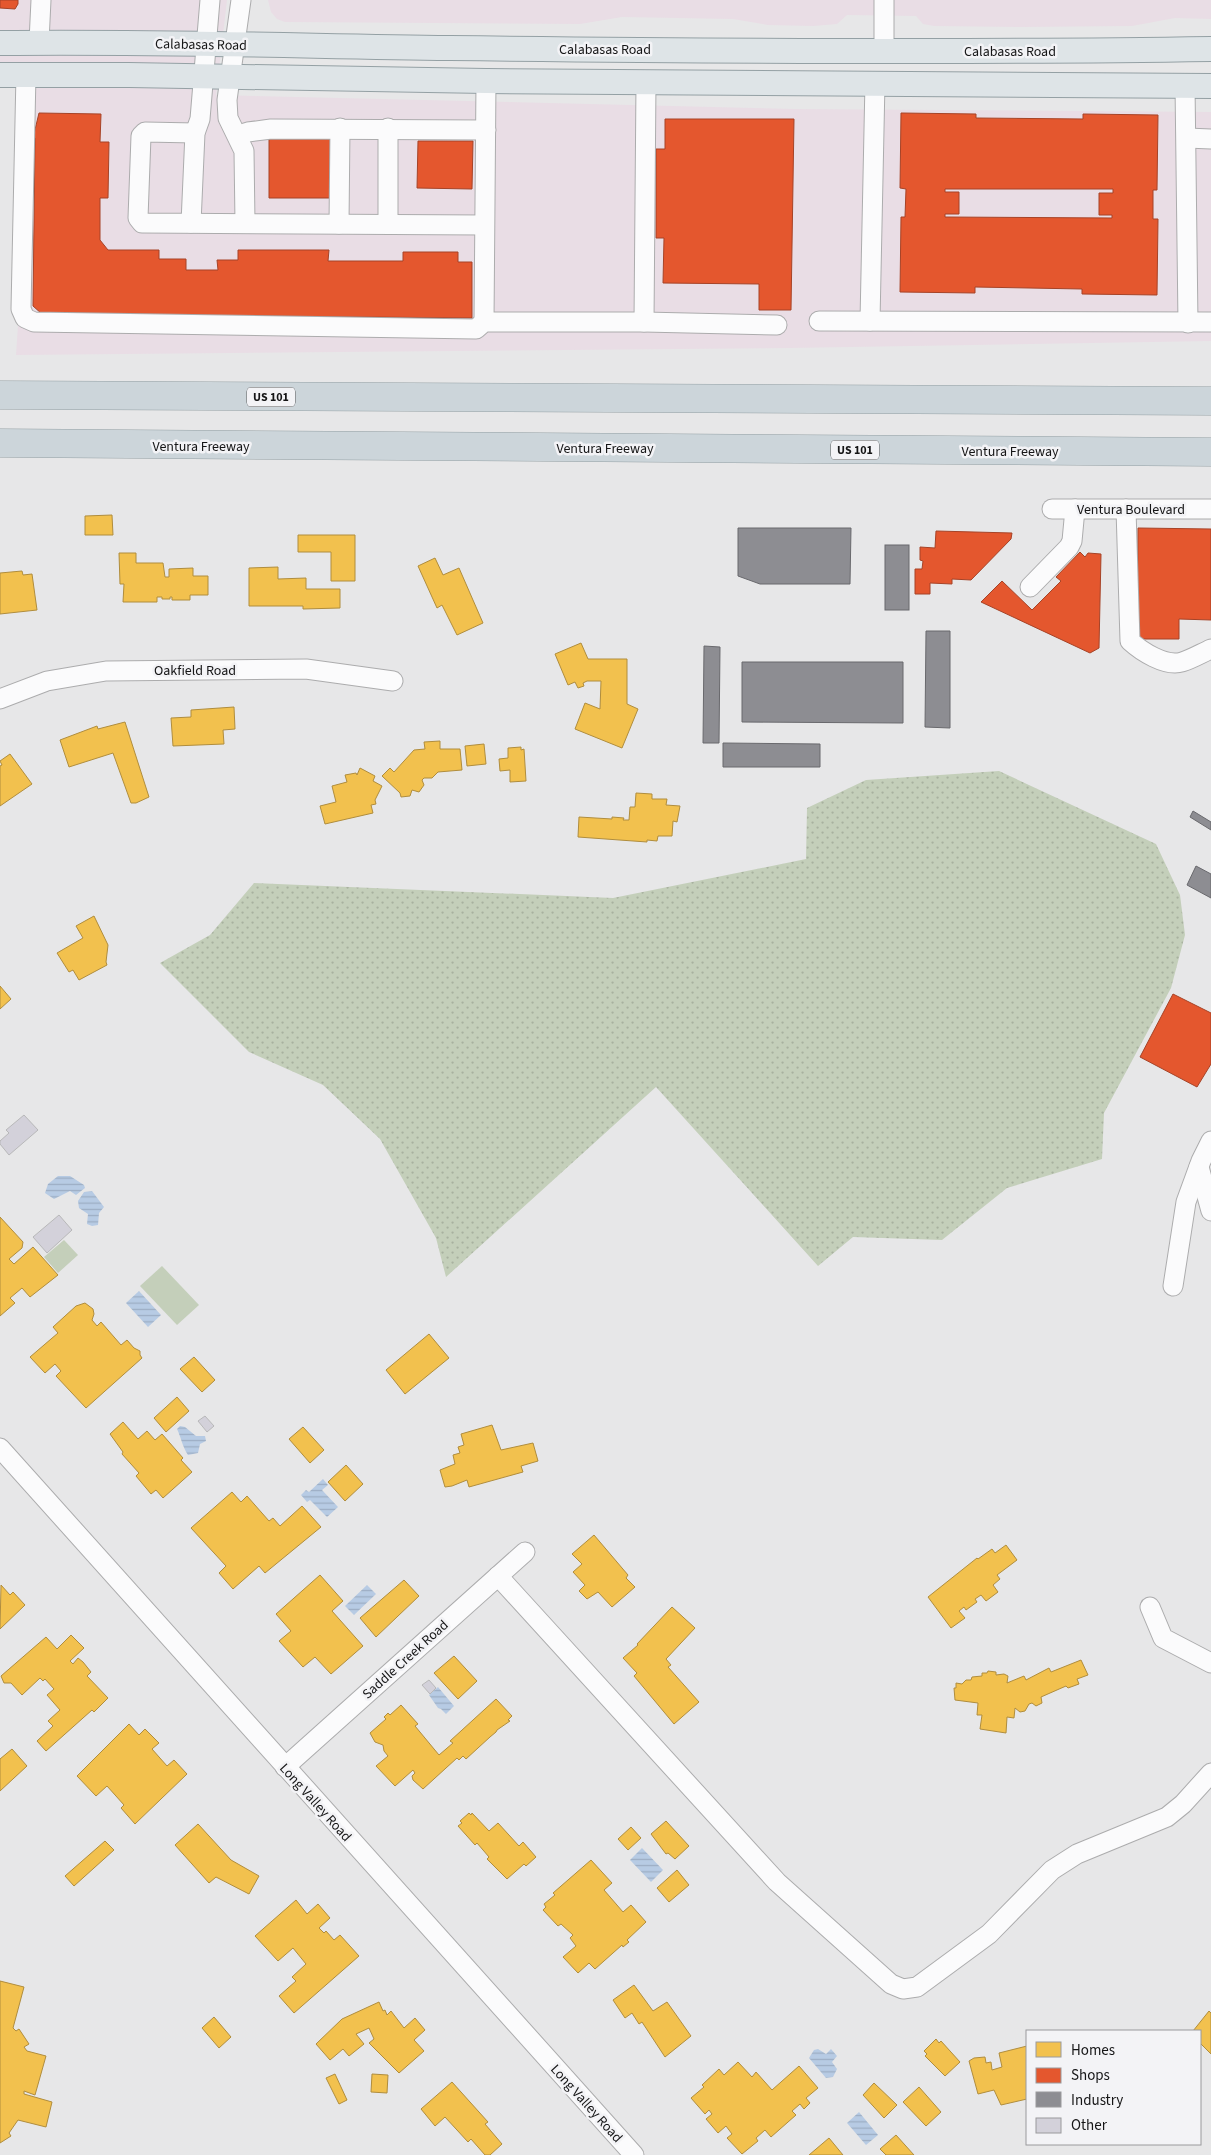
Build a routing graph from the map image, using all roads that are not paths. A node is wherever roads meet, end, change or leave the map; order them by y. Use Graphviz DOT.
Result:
graph roads {
  1 [pos="40,0"];
  2 [pos="210,0"];
  3 [pos="241,0"];
  4 [pos="884,0"];
  5 [pos="40,42"];
  6 [pos="0,43"];
  7 [pos="205,43"];
  8 [pos="235,44"];
  9 [pos="487,48"];
  10 [pos="1211,49"];
  11 [pos="884,52"];
  12 [pos="26,74"];
  13 [pos="0,75"];
  14 [pos="203,76"];
  15 [pos="230,77"];
  16 [pos="486,81"];
  17 [pos="646,82"];
  18 [pos="879,82"];
  19 [pos="1185,85"];
  20 [pos="1211,86"];
  21 [pos="340,128"];
  22 [pos="388,128"];
  23 [pos="486,130"];
  24 [pos="195,133"];
  25 [pos="238,135"];
  26 [pos="1186,138"];
  27 [pos="1211,139"];
  28 [pos="191,223"];
  29 [pos="245,223"];
  30 [pos="339,224"];
  31 [pos="388,224"];
  32 [pos="484,225"];
  33 [pos="819,321"];
  34 [pos="870,321"];
  35 [pos="484,322"];
  36 [pos="644,322"];
  37 [pos="1211,322"];
  38 [pos="1188,323"];
  39 [pos="777,325"];
  40 [pos="0,395"];
  41 [pos="1211,401"];
  42 [pos="0,444"];
  43 [pos="1211,452"];
  44 [pos="1052,509"];
  45 [pos="1075,509"];
  46 [pos="1126,509"];
  47 [pos="1211,510"];
  48 [pos="1030,587"];
  49 [pos="1211,649"];
  50 [pos="393,681"];
  51 [pos="0,699"];
  52 [pos="1211,1141"];
  53 [pos="1199,1167"];
  54 [pos="1211,1211"];
  55 [pos="1173,1286"];
  56 [pos="0,1448"];
  57 [pos="525,1552"];
  58 [pos="498,1576"];
  59 [pos="1150,1607"];
  60 [pos="1211,1663"];
  61 [pos="285,1767"];
  62 [pos="1211,1773"];
  63 [pos="634,2155"];
  1 -- 5 [label="street"];
  2 -- 7 [label="street"];
  3 -- 8 [label="street"];
  4 -- 11 [label="street"];
  5 -- 6 [label="main road, Calabasas Road"];
  5 -- 7 [label="main road, Calabasas Road"];
  7 -- 8 [label="main road, Calabasas Road"];
  7 -- 14 [label="street"];
  8 -- 9 [label="main road, Calabasas Road"];
  8 -- 15 [label="street"];
  9 -- 11 [label="main road, Calabasas Road"];
  9 -- 16 [label="main road"];
  10 -- 11 [label="main road, Calabasas Road"];
  11 -- 18 [label="main road"];
  12 -- 13 [label="main road"];
  12 -- 14 [label="main road"];
  12 -- 35 [label="street"];
  14 -- 15 [label="main road"];
  14 -- 24 [label="street"];
  15 -- 16 [label="main road"];
  15 -- 25 [label="street"];
  16 -- 17 [label="main road"];
  16 -- 23 [label="street"];
  17 -- 18 [label="main road"];
  17 -- 36 [label="street"];
  18 -- 19 [label="main road"];
  18 -- 34 [label="street"];
  19 -- 20 [label="main road"];
  19 -- 26 [label="street"];
  21 -- 22 [label="street"];
  21 -- 25 [label="street"];
  21 -- 30 [label="street"];
  22 -- 23 [label="street"];
  22 -- 31 [label="street"];
  23 -- 32 [label="street"];
  24 -- 28 [label="street"];
  24 -- 28 [label="street"];
  25 -- 29 [label="street"];
  26 -- 27 [label="street"];
  26 -- 38 [label="street"];
  28 -- 29 [label="street"];
  29 -- 30 [label="street"];
  30 -- 31 [label="street"];
  31 -- 32 [label="street"];
  32 -- 35 [label="street"];
  33 -- 34 [label="street"];
  34 -- 38 [label="street"];
  35 -- 36 [label="street"];
  36 -- 39 [label="street"];
  37 -- 38 [label="street"];
  40 -- 41 [label="highway, US 101"];
  42 -- 43 [label="highway, Ventura Freeway / US 101"];
  44 -- 45 [label="street, Ventura Boulevard"];
  45 -- 46 [label="street, Ventura Boulevard"];
  45 -- 48 [label="street"];
  46 -- 47 [label="street, Ventura Boulevard"];
  46 -- 49 [label="street"];
  50 -- 51 [label="street, Oakfield Road"];
  52 -- 53 [label="street"];
  53 -- 54 [label="street"];
  53 -- 55 [label="street"];
  56 -- 61 [label="street, Long Valley Road"];
  57 -- 58 [label="street, Saddle Creek Road"];
  58 -- 61 [label="street, Saddle Creek Road"];
  58 -- 62 [label="street"];
  59 -- 60 [label="street"];
  61 -- 63 [label="street, Long Valley Road"];
}
